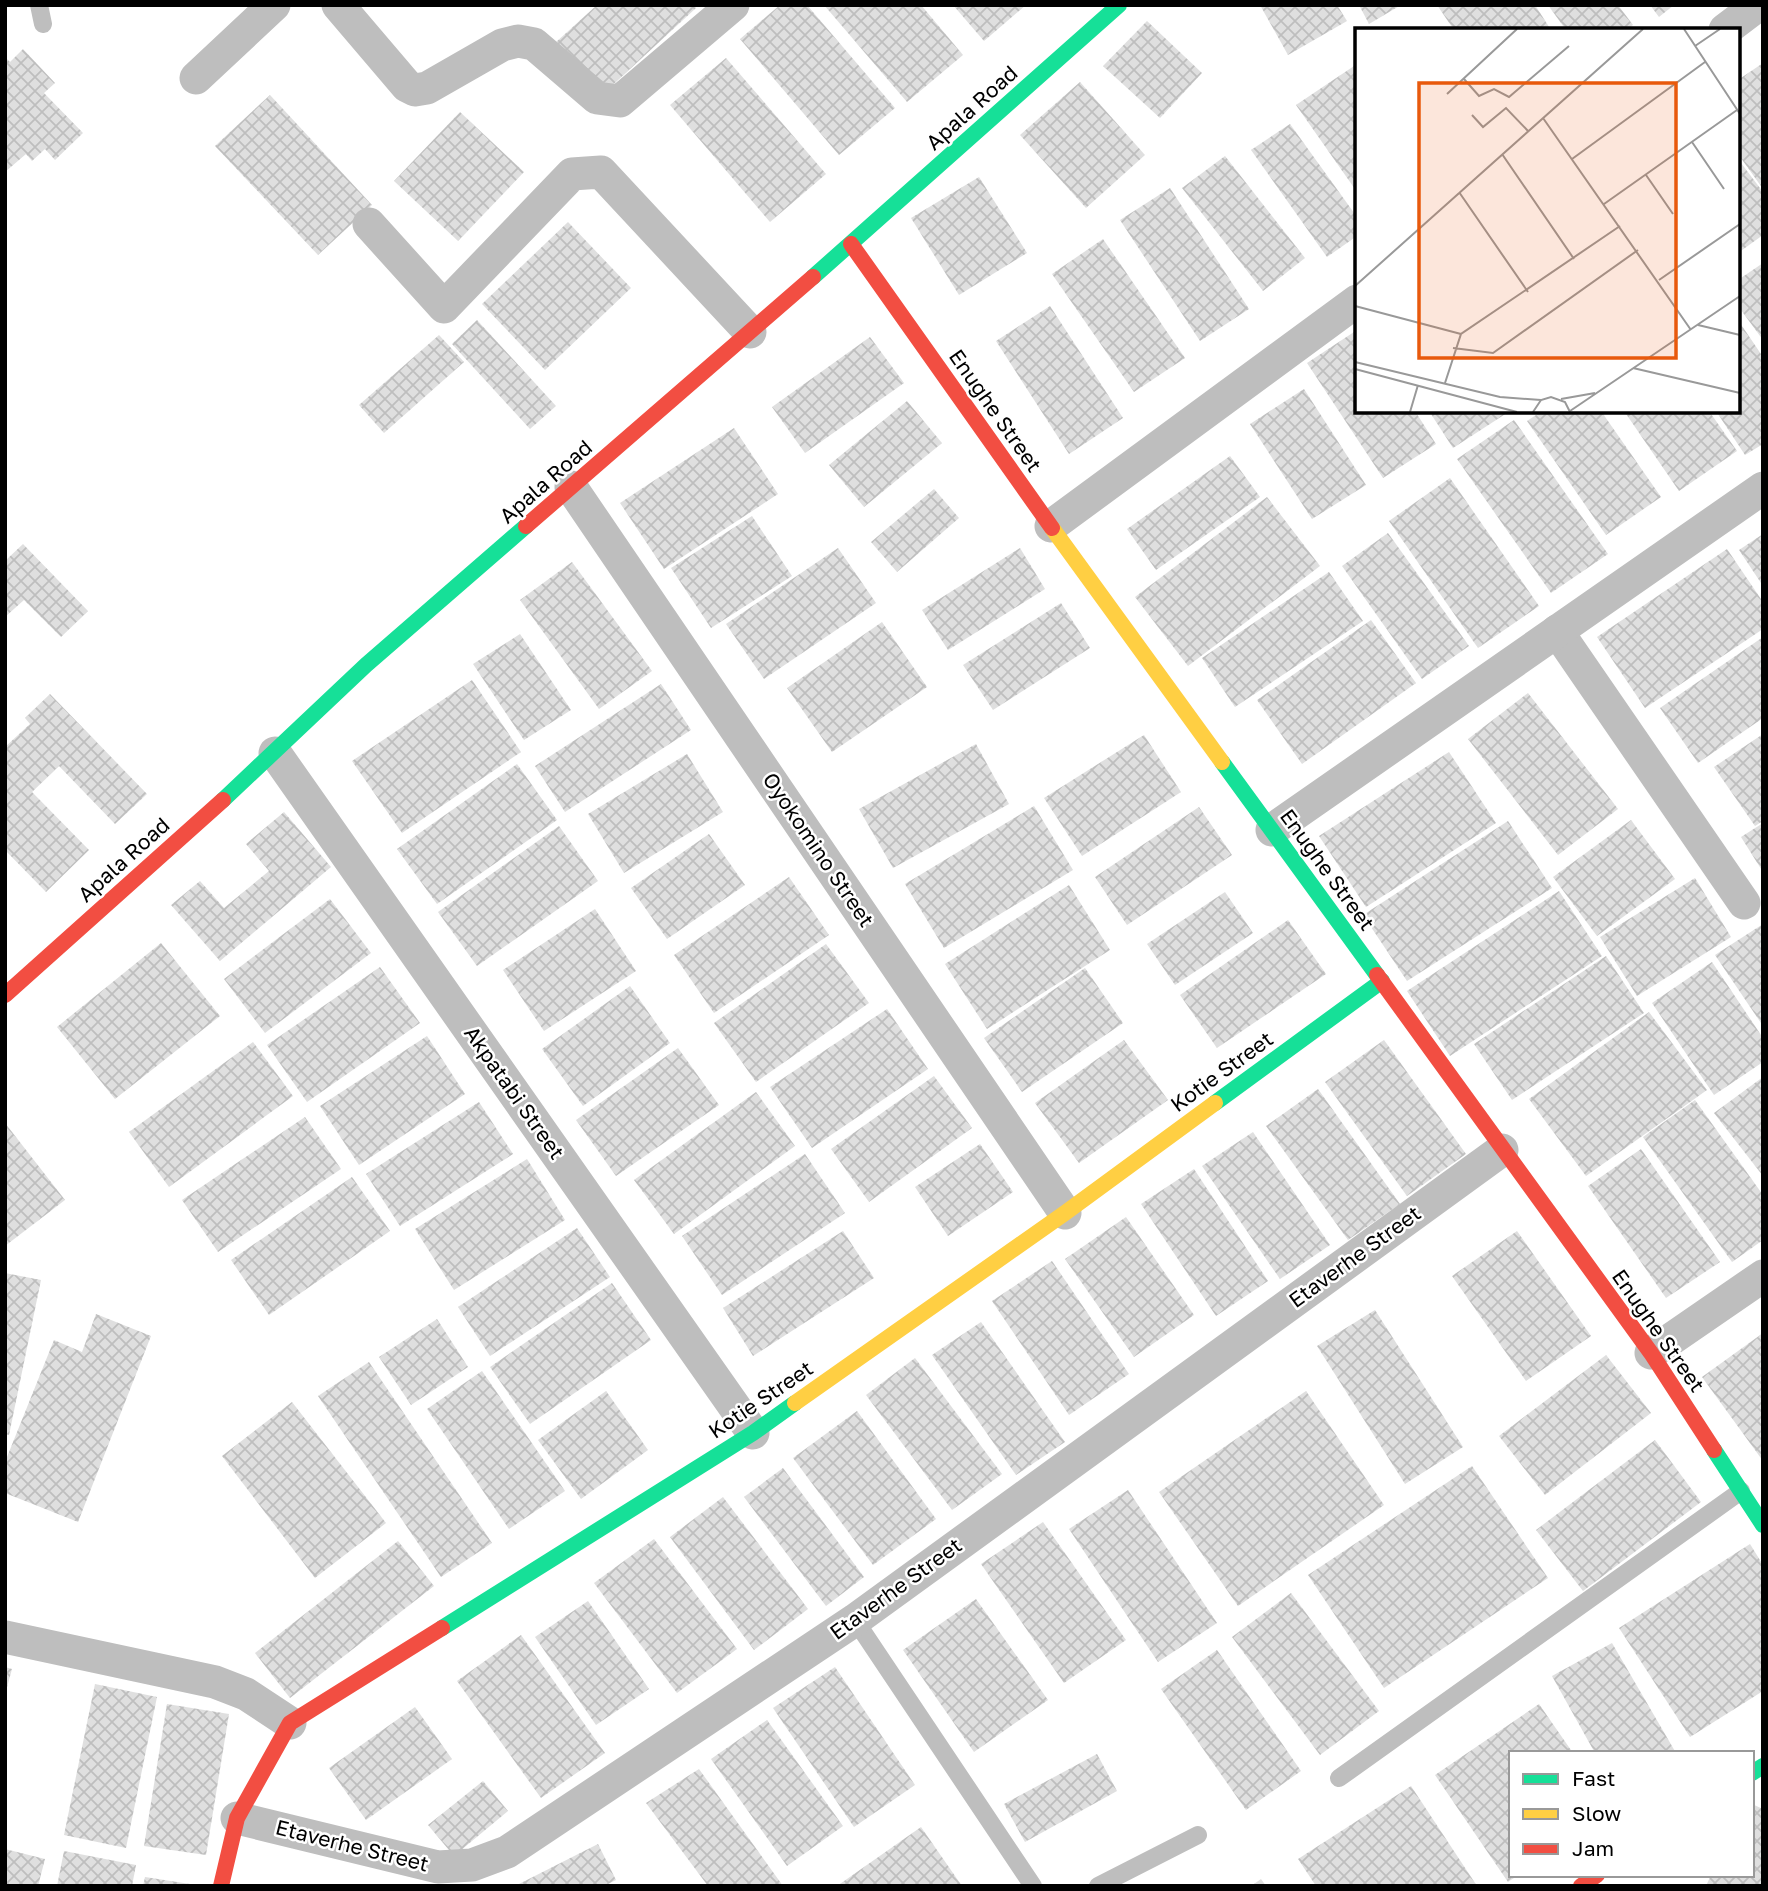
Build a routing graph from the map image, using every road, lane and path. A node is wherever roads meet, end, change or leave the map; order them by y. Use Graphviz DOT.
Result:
graph roads {
  1 [pos="39,5"];
  2 [pos="274,5"];
  3 [pos="338,5"];
  4 [pos="733,5"];
  5 [pos="1119,5"];
  6 [pos="1758,5"];
  7 [pos="43,24"];
  8 [pos="1728,28"];
  9 [pos="196,78"];
  10 [pos="369,224"];
  11 [pos="851,244"];
  12 [pos="1355,302"];
  13 [pos="750,332"];
  14 [pos="571,488"];
  15 [pos="1763,488"];
  16 [pos="1051,526"];
  17 [pos="1557,631"];
  18 [pos="275,753"];
  19 [pos="1272,830"];
  20 [pos="1744,904"];
  21 [pos="1382,981"];
  22 [pos="5,995"];
  23 [pos="1502,1150"];
  24 [pos="1065,1213"];
  25 [pos="1763,1276"];
  26 [pos="1651,1353"];
  27 [pos="753,1433"];
  28 [pos="1741,1491"];
  29 [pos="1763,1525"];
  30 [pos="855,1620"];
  31 [pos="5,1637"];
  32 [pos="290,1723"];
  33 [pos="1339,1778"];
  34 [pos="237,1818"];
  35 [pos="1198,1835"];
  36 [pos="221,1886"];
  37 [pos="1034,1886"];
  38 [pos="1098,1886"];
  1 -- 7 [label="lane"];
  2 -- 9 [label="street"];
  3 -- 4 [label="street"];
  5 -- 11 [label="street, Apala Road"];
  6 -- 8 [label="street"];
  10 -- 13 [label="street"];
  11 -- 13 [label="street, Apala Road"];
  11 -- 16 [label="street, Enughe Street"];
  12 -- 16 [label="street"];
  13 -- 14 [label="street, Apala Road"];
  14 -- 18 [label="street, Apala Road"];
  14 -- 24 [label="street, Oyokomino Street"];
  15 -- 17 [label="street"];
  16 -- 19 [label="street, Enughe Street"];
  17 -- 19 [label="street"];
  17 -- 20 [label="street"];
  18 -- 22 [label="street, Apala Road"];
  18 -- 27 [label="street, Akpatabi Street"];
  19 -- 21 [label="street, Enughe Street"];
  21 -- 23 [label="street, Enughe Street"];
  21 -- 24 [label="street, Kotie Street"];
  23 -- 26 [label="street, Enughe Street"];
  23 -- 30 [label="street, Etaverhe Street"];
  24 -- 27 [label="street, Kotie Street"];
  25 -- 26 [label="street"];
  26 -- 28 [label="street, Enughe Street"];
  27 -- 32 [label="street, Kotie Street"];
  28 -- 29 [label="street, Enughe Street"];
  28 -- 33 [label="lane"];
  30 -- 34 [label="street, Etaverhe Street"];
  30 -- 37 [label="lane"];
  31 -- 32 [label="street"];
  32 -- 34 [label="street, Kotie Street"];
  34 -- 36 [label="street, Kotie Street"];
  35 -- 38 [label="lane"];
}
